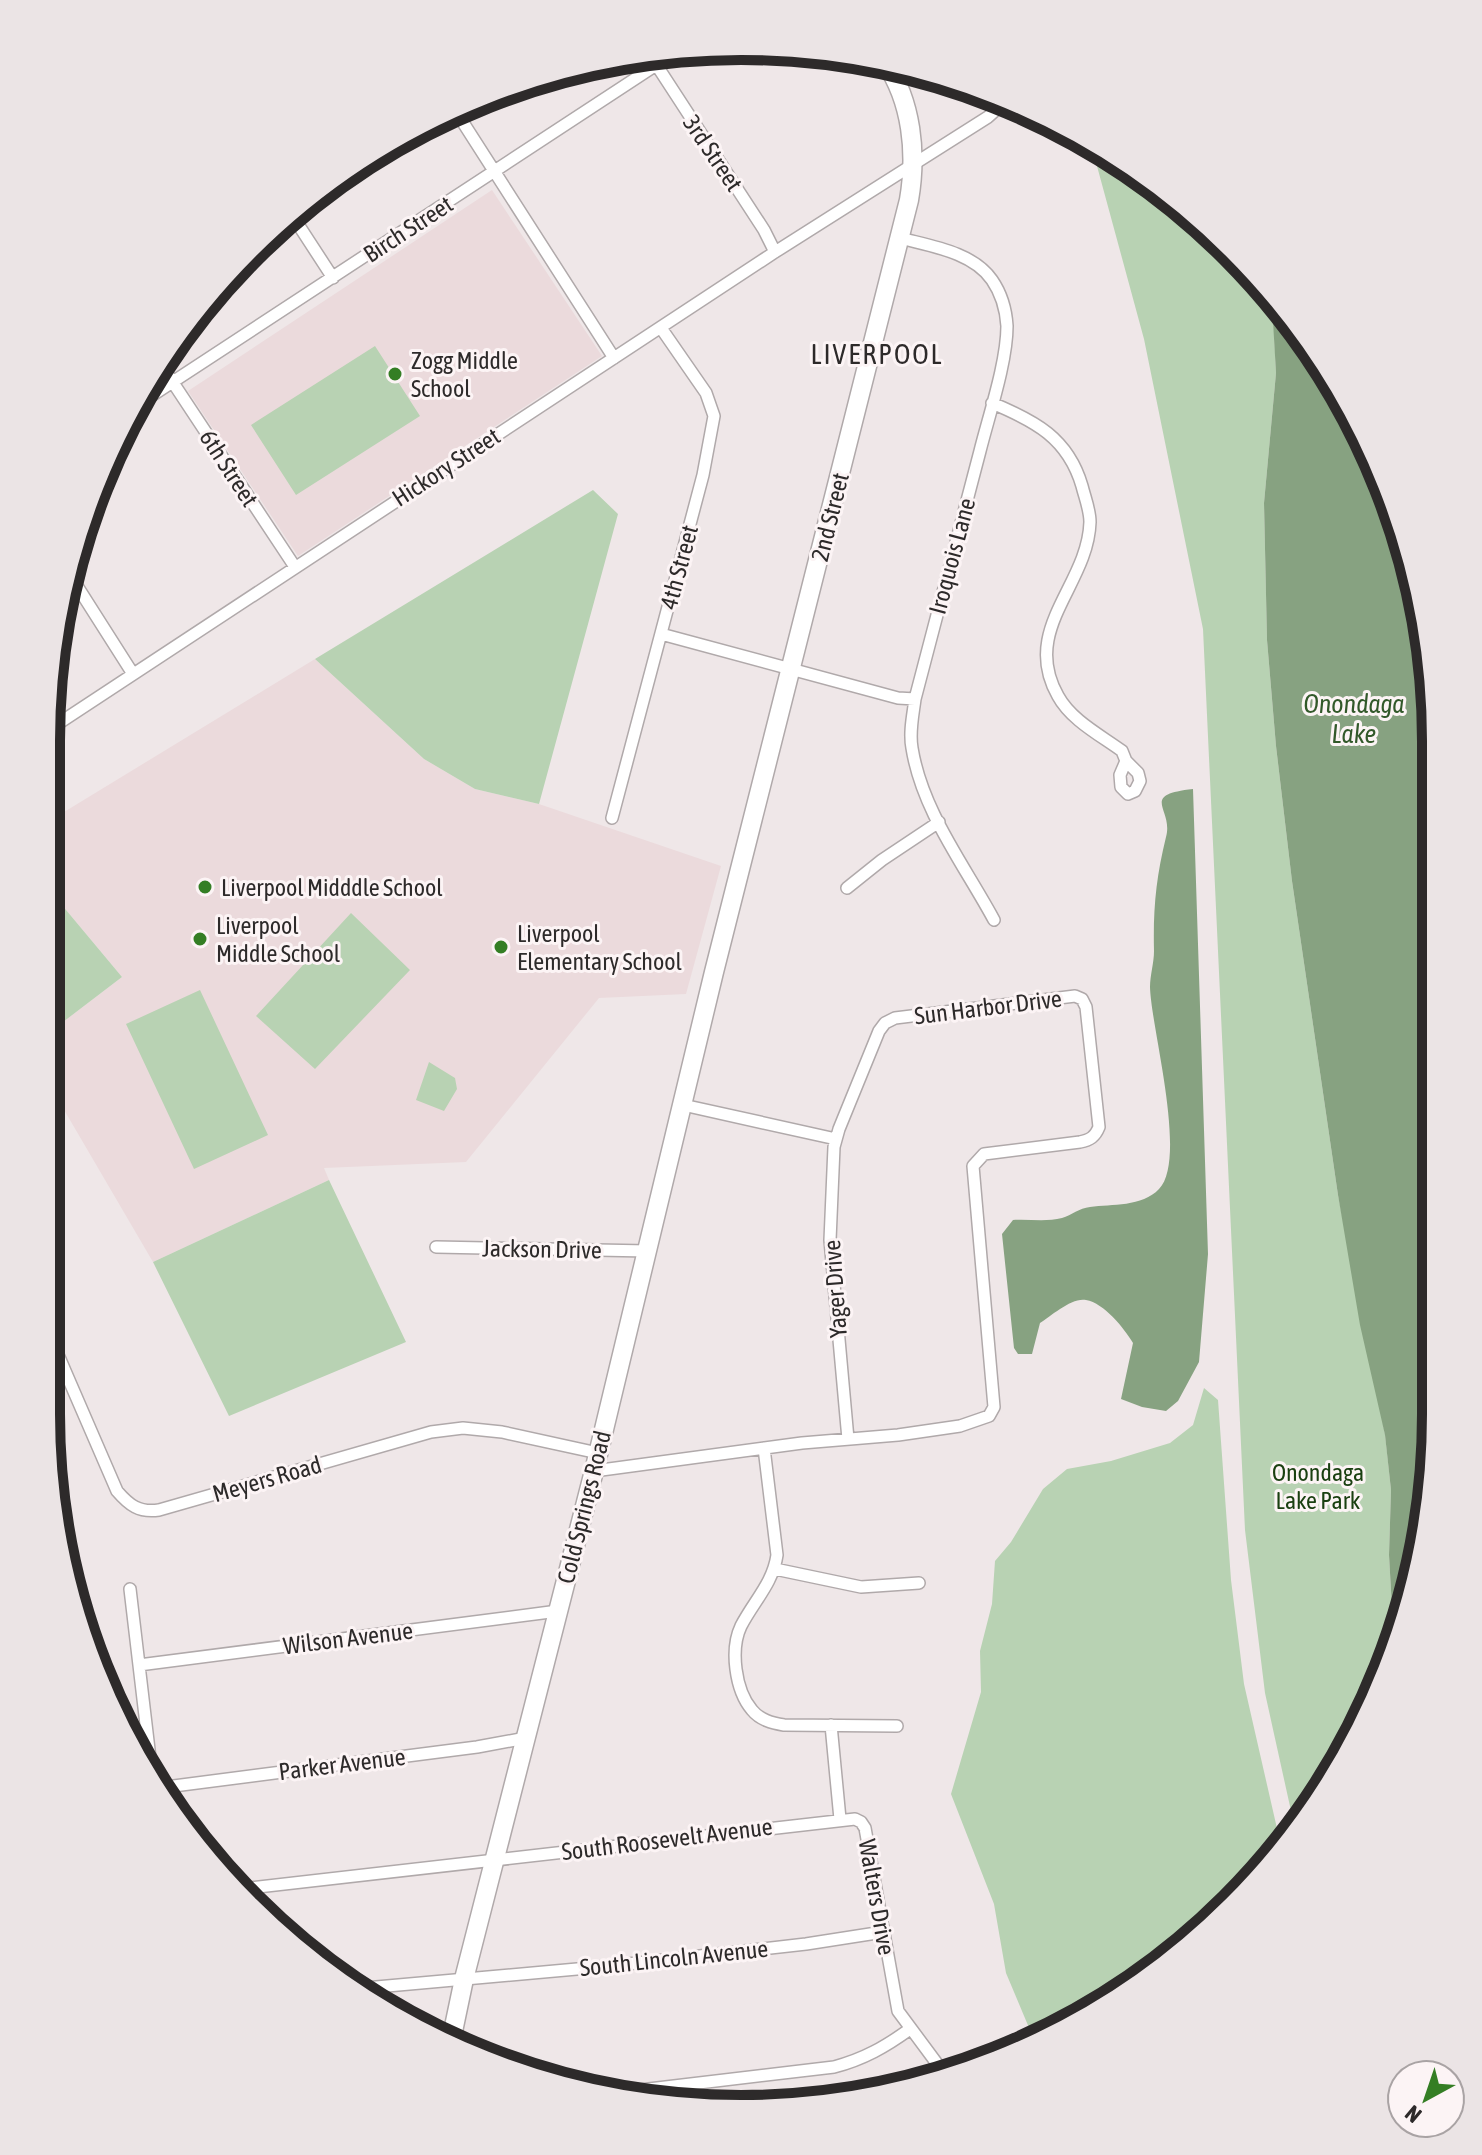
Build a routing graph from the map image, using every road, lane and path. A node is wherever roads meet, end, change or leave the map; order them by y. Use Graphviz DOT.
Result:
graph roads {
  1 [pos="656,66"];
  2 [pos="641,68"];
  3 [pos="893,77"];
  4 [pos="996,110"];
  5 [pos="462,120"];
  6 [pos="913,162"];
  7 [pos="495,172"];
  8 [pos="298,224"];
  9 [pos="900,238"];
  10 [pos="775,252"];
  11 [pos="333,278"];
  12 [pos="661,328"];
  13 [pos="614,358"];
  14 [pos="168,375"];
  15 [pos="173,383"];
  16 [pos="155,394"];
  17 [pos="992,403"];
  18 [pos="295,567"];
  19 [pos="78,587"];
  20 [pos="661,634"];
  21 [pos="791,669"];
  22 [pos="133,674"];
  23 [pos="915,699"];
  24 [pos="60,722"];
  25 [pos="1126,761"];
  26 [pos="612,818"];
  27 [pos="939,822"];
  28 [pos="847,888"];
  29 [pos="994,920"];
  30 [pos="714,972"];
  31 [pos="683,1105"];
  32 [pos="836,1139"];
  33 [pos="436,1247"];
  34 [pos="648,1251"];
  35 [pos="988,1334"];
  36 [pos="60,1359"];
  37 [pos="848,1439"];
  38 [pos="764,1448"];
  39 [pos="596,1462"];
  40 [pos="775,1569"];
  41 [pos="919,1583"];
  42 [pos="130,1589"];
  43 [pos="558,1611"];
  44 [pos="139,1665"];
  45 [pos="831,1725"];
  46 [pos="897,1726"];
  47 [pos="526,1738"];
  48 [pos="149,1750"];
  49 [pos="171,1786"];
  50 [pos="840,1819"];
  51 [pos="495,1858"];
  52 [pos="251,1888"];
  53 [pos="883,1932"];
  54 [pos="464,1979"];
  55 [pos="374,1987"];
  56 [pos="910,2029"];
  57 [pos="453,2031"];
  58 [pos="938,2066"];
  59 [pos="663,2088"];
  60 [pos="653,2089"];
  1 -- 10 [label="street, 3rd Street"];
  2 -- 7 [label="street, Birch Street"];
  3 -- 6 [label="main road, 2nd Street"];
  4 -- 6 [label="street, Hickory Street"];
  5 -- 7 [label="street"];
  6 -- 9 [label="main road, 2nd Street"];
  6 -- 10 [label="street, Hickory Street"];
  7 -- 11 [label="street, Birch Street"];
  7 -- 13 [label="street"];
  8 -- 11 [label="street"];
  9 -- 17 [label="street, Iroquois Lane"];
  9 -- 21 [label="main road, 2nd Street"];
  10 -- 12 [label="street, Hickory Street"];
  11 -- 15 [label="street, Birch Street"];
  12 -- 13 [label="street, Hickory Street"];
  12 -- 20 [label="street, 4th Street"];
  13 -- 18 [label="street, Hickory Street"];
  14 -- 15 [label="street, 6th Street"];
  15 -- 16 [label="street, Birch Street"];
  15 -- 18 [label="street, 6th Street"];
  17 -- 23 [label="street, Iroquois Lane"];
  17 -- 25 [label="street"];
  18 -- 22 [label="street, Hickory Street"];
  19 -- 22 [label="street"];
  20 -- 21 [label="street"];
  20 -- 26 [label="street, 4th Street"];
  21 -- 23 [label="street"];
  21 -- 30 [label="main road, 2nd Street"];
  22 -- 24 [label="street, Hickory Street"];
  23 -- 27 [label="street, Iroquois Lane"];
  27 -- 28 [label="street"];
  27 -- 29 [label="street, Iroquois Lane"];
  30 -- 31 [label="main road, Cold Springs Road"];
  31 -- 32 [label="street"];
  31 -- 34 [label="main road, Cold Springs Road"];
  32 -- 35 [label="street, Sun Harbor Drive"];
  32 -- 37 [label="street, Yager Drive"];
  33 -- 34 [label="street, Jackson Drive"];
  34 -- 39 [label="main road, Cold Springs Road"];
  35 -- 37 [label="street, Meyers Road"];
  36 -- 39 [label="street, Meyers Road"];
  37 -- 38 [label="street, Meyers Road"];
  38 -- 39 [label="street, Meyers Road"];
  38 -- 40 [label="street"];
  39 -- 43 [label="main road, Cold Springs Road"];
  40 -- 41 [label="street"];
  40 -- 45 [label="street"];
  42 -- 44 [label="street"];
  43 -- 44 [label="street, Wilson Avenue"];
  43 -- 47 [label="main road, Cold Springs Road"];
  44 -- 48 [label="street"];
  45 -- 46 [label="street"];
  45 -- 50 [label="street, Walters Drive"];
  47 -- 49 [label="street, Parker Avenue"];
  47 -- 51 [label="main road, Cold Springs Road"];
  50 -- 51 [label="street, South Roosevelt Avenue"];
  50 -- 53 [label="street, Walters Drive"];
  51 -- 52 [label="street, South Roosevelt Avenue"];
  51 -- 54 [label="main road, Cold Springs Road"];
  53 -- 54 [label="street, South Lincoln Avenue"];
  53 -- 56 [label="street, Walters Drive"];
  54 -- 55 [label="street, South Lincoln Avenue"];
  54 -- 57 [label="main road, Cold Springs Road"];
  56 -- 58 [label="street, Walters Drive"];
  56 -- 59 [label="street"];
  59 -- 60 [label="street"];
}
